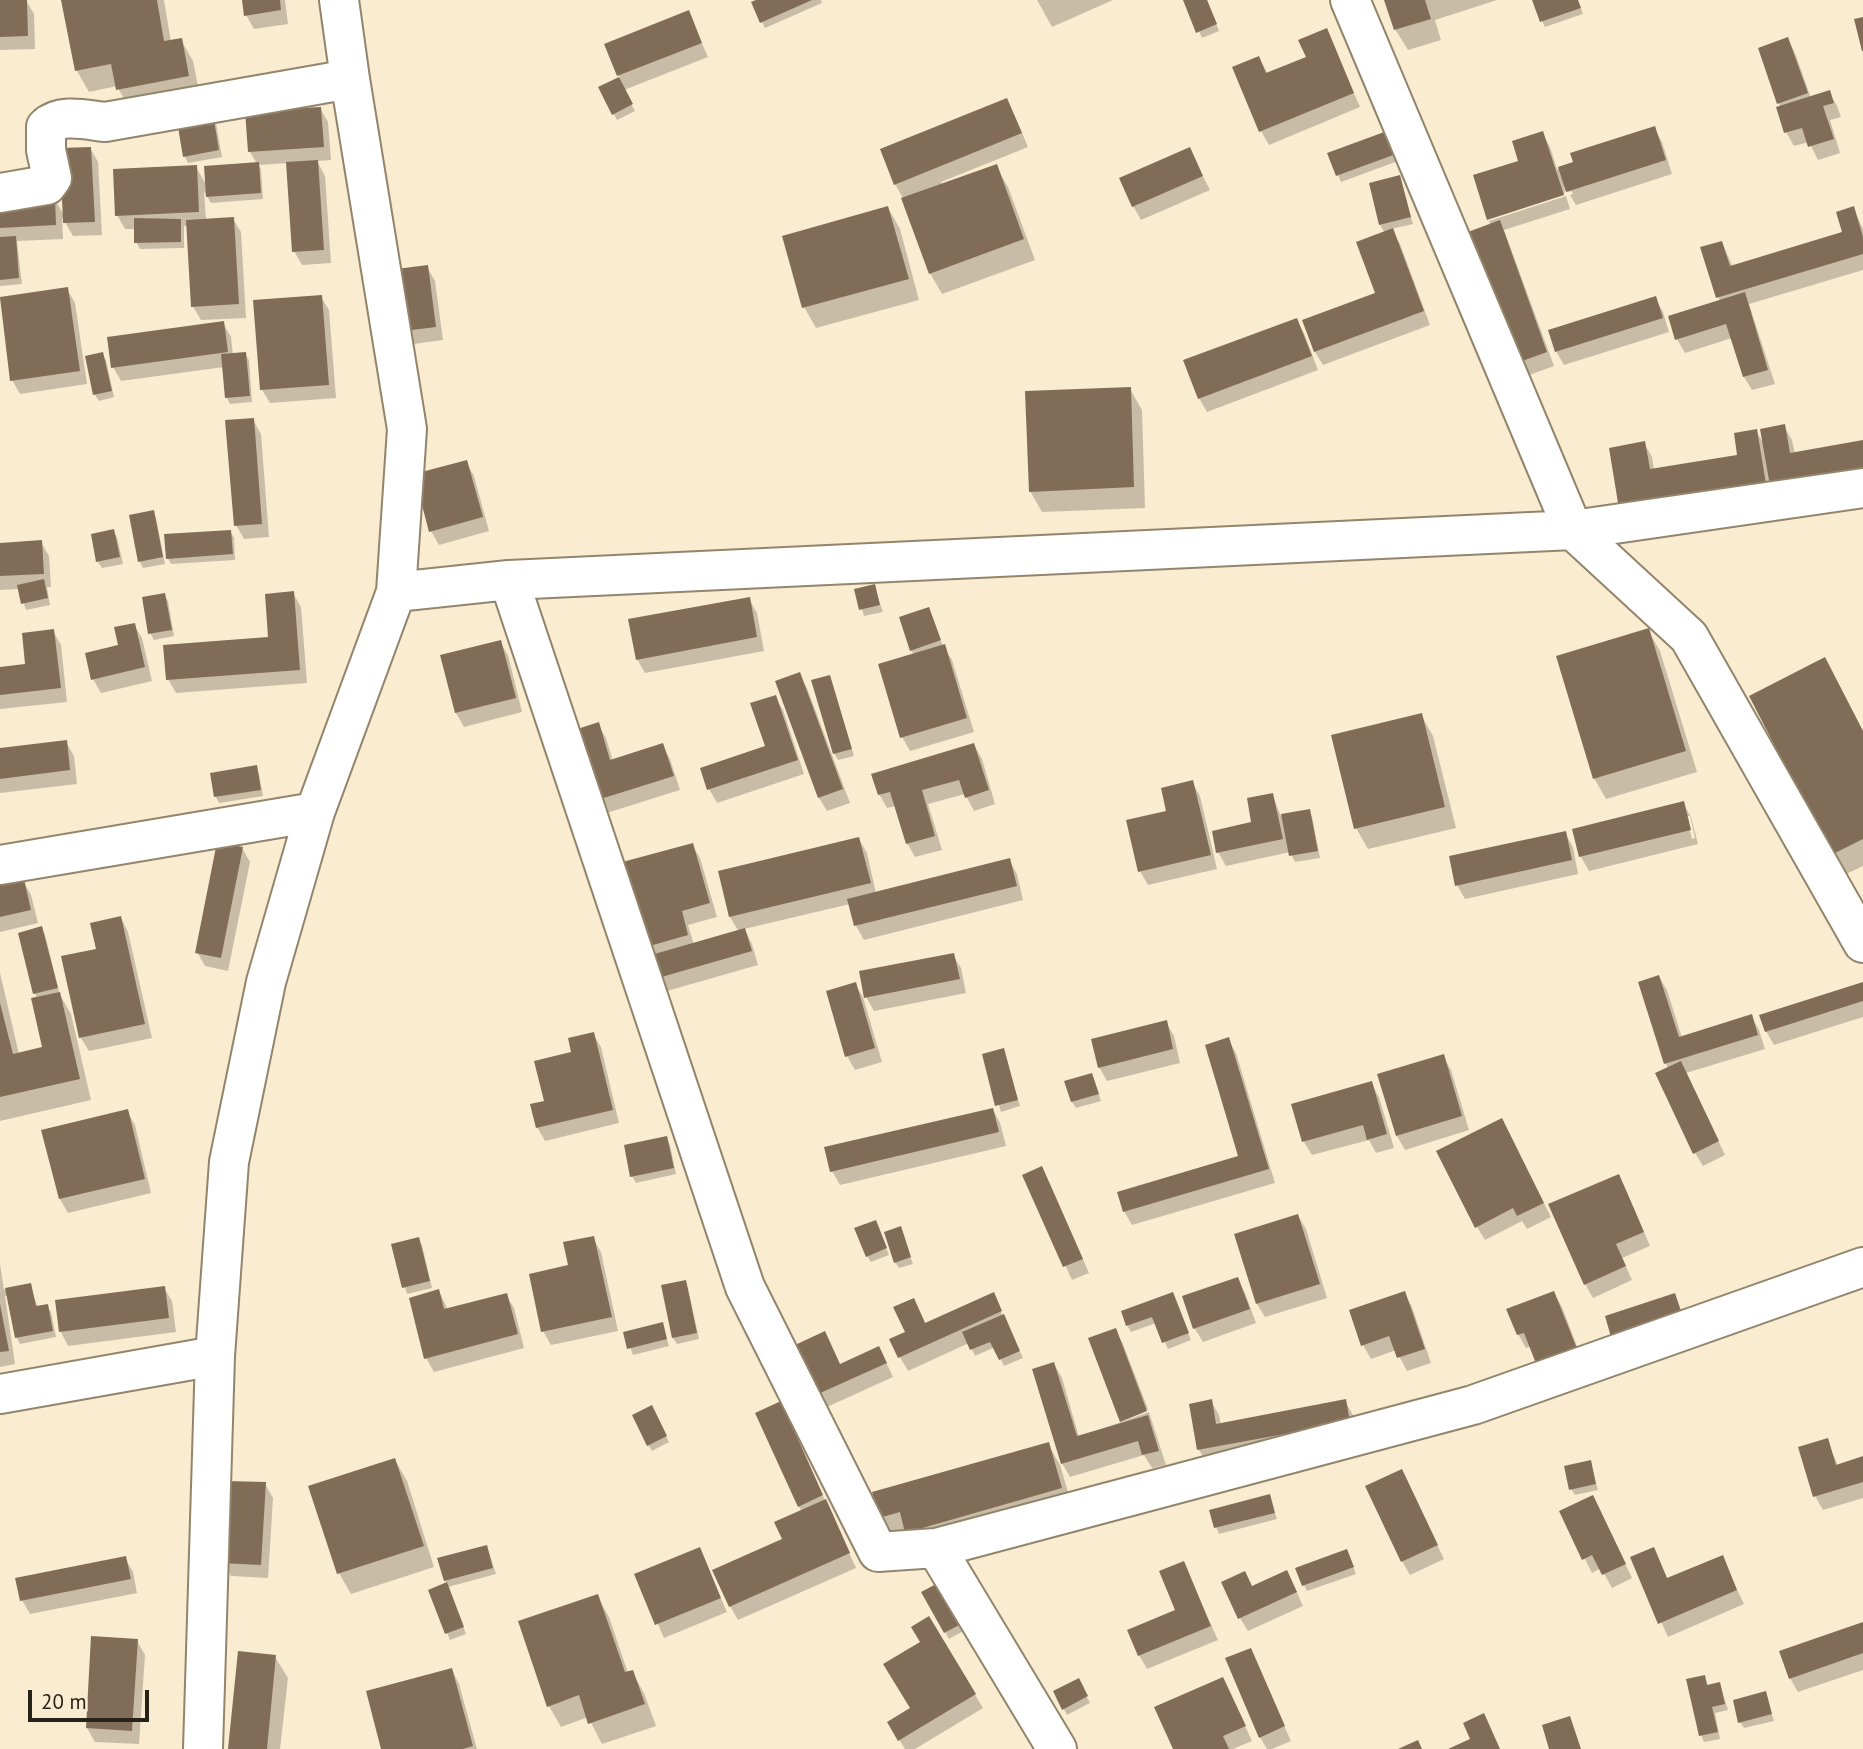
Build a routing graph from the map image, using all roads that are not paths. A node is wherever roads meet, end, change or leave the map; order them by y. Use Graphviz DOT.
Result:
graph roads {
  1 [pos="339,0"];
  2 [pos="1350,0"];
  3 [pos="349,79"];
  4 [pos="0,193"];
  5 [pos="1863,488"];
  6 [pos="1573,530"];
  7 [pos="509,580"];
  8 [pos="396,592"];
  9 [pos="315,811"];
  10 [pos="0,865"];
  11 [pos="1863,943"];
  12 [pos="1863,1267"];
  13 [pos="215,1356"];
  14 [pos="0,1394"];
  15 [pos="936,1548"];
  16 [pos="203,1749"];
  17 [pos="1056,1749"];
  1 -- 3 [label="street"];
  2 -- 6 [label="street"];
  3 -- 4 [label="street"];
  3 -- 8 [label="street"];
  5 -- 6 [label="street"];
  6 -- 7 [label="street"];
  6 -- 11 [label="street"];
  7 -- 8 [label="street"];
  7 -- 15 [label="street"];
  8 -- 9 [label="street"];
  9 -- 10 [label="street"];
  9 -- 13 [label="street"];
  12 -- 15 [label="street"];
  13 -- 14 [label="street"];
  13 -- 16 [label="street"];
  15 -- 17 [label="street"];
}
